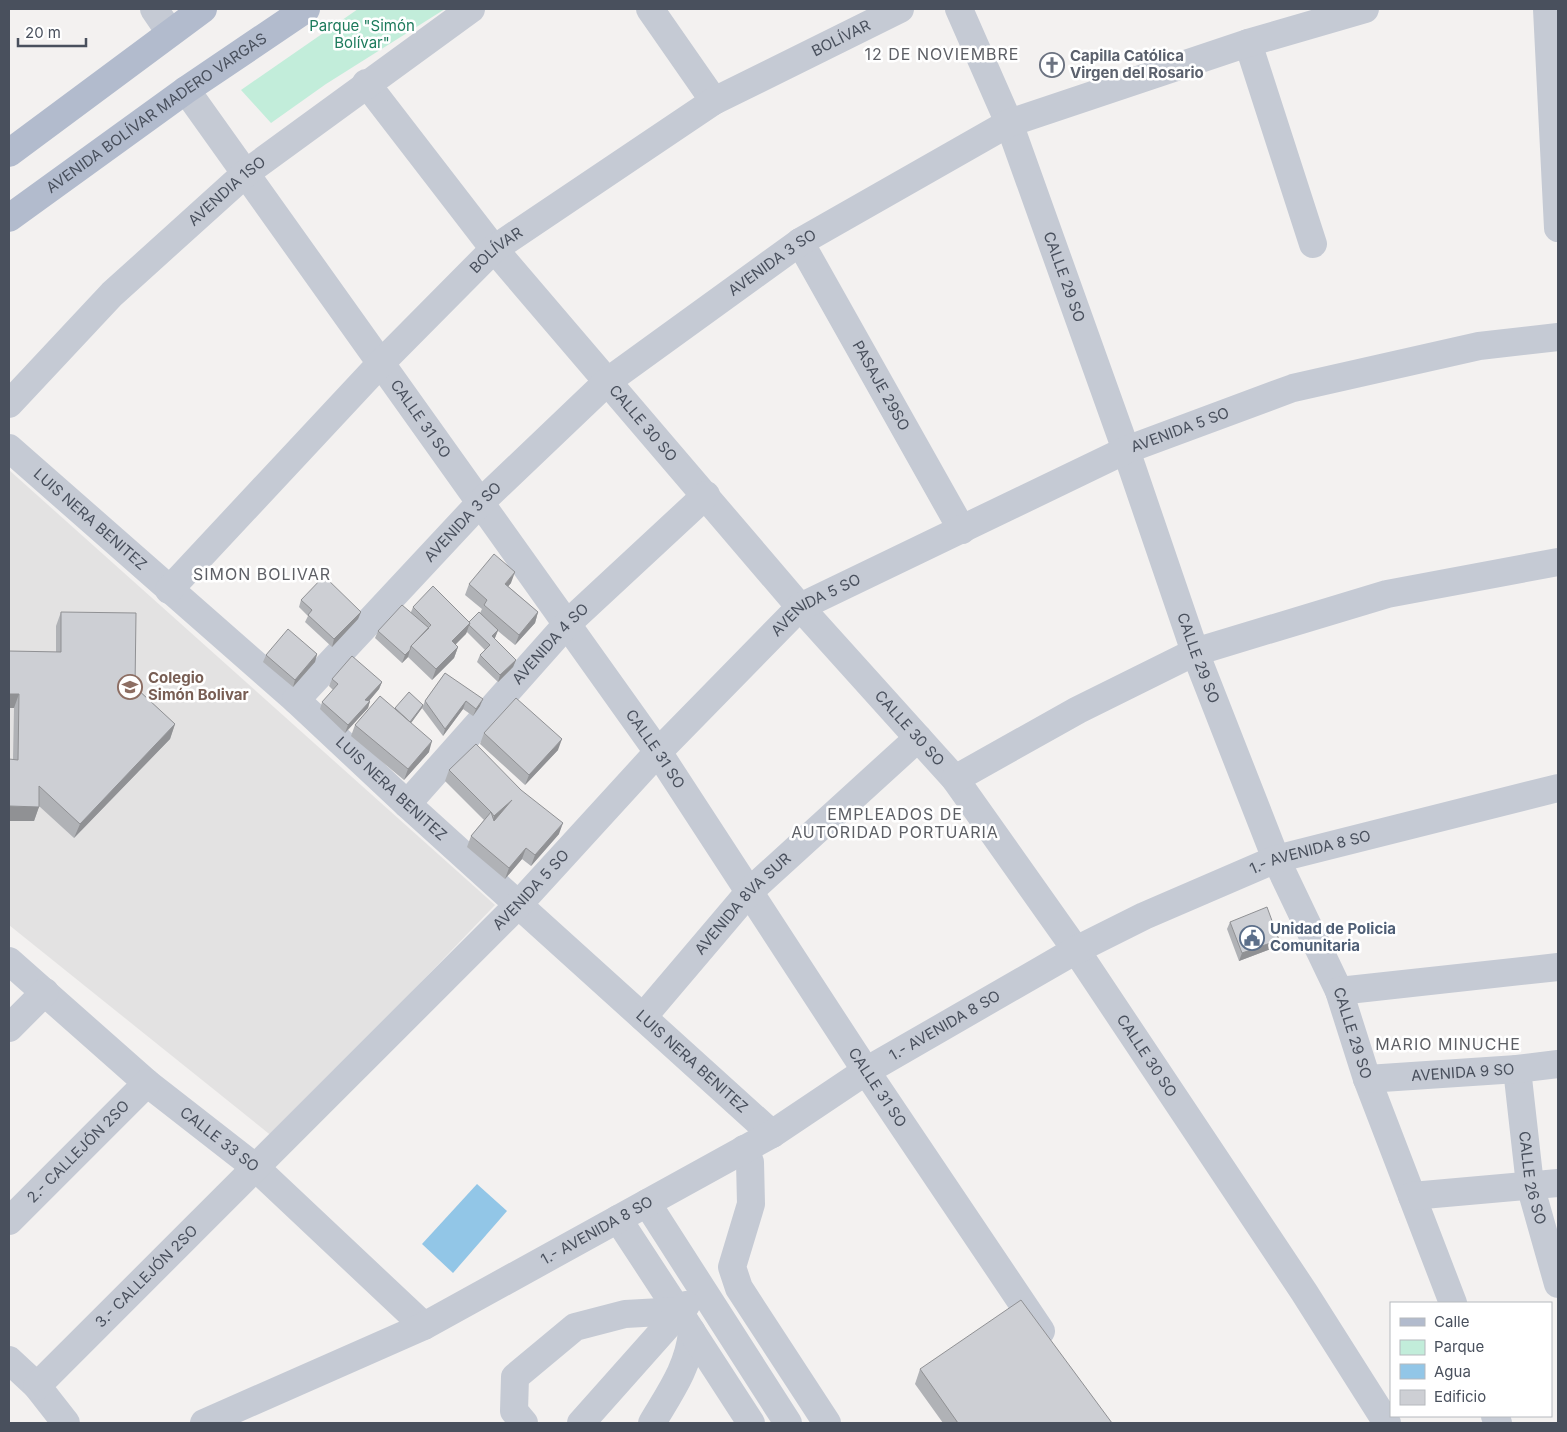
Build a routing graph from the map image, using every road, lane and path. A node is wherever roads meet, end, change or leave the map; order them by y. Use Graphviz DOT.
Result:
graph roads {
  1 [pos="154,9"];
  2 [pos="202,9"];
  3 [pos="306,9"];
  4 [pos="471,9"];
  5 [pos="650,9"];
  6 [pos="900,9"];
  7 [pos="959,9"];
  8 [pos="1365,9"];
  9 [pos="1547,9"];
  10 [pos="169,31"];
  11 [pos="1248,43"];
  12 [pos="1555,81"];
  13 [pos="366,83"];
  14 [pos="186,90"];
  15 [pos="714,101"];
  16 [pos="1009,123"];
  17 [pos="9,153"];
  18 [pos="246,173"];
  19 [pos="9,218"];
  20 [pos="1558,228"];
  21 [pos="800,242"];
  22 [pos="1313,244"];
  23 [pos="494,249"];
  24 [pos="1558,337"];
  25 [pos="381,364"];
  26 [pos="608,382"];
  27 [pos="9,404"];
  28 [pos="9,448"];
  29 [pos="1126,450"];
  30 [pos="706,495"];
  31 [pos="479,504"];
  32 [pos="962,530"];
  33 [pos="1558,562"];
  34 [pos="169,590"];
  35 [pos="800,607"];
  36 [pos="567,624"];
  37 [pos="1195,652"];
  38 [pos="296,700"];
  39 [pos="918,738"];
  40 [pos="658,752"];
  41 [pos="956,779"];
  42 [pos="1558,788"];
  43 [pos="407,804"];
  44 [pos="1276,859"];
  45 [pos="750,891"];
  46 [pos="518,905"];
  47 [pos="1076,950"];
  48 [pos="9,961"];
  49 [pos="1558,967"];
  50 [pos="1339,991"];
  51 [pos="45,992"];
  52 [pos="643,1017"];
  53 [pos="9,1028"];
  54 [pos="1558,1064"];
  55 [pos="1517,1069"];
  56 [pos="866,1071"];
  57 [pos="1367,1079"];
  58 [pos="147,1083"];
  59 [pos="772,1134"];
  60 [pos="744,1149"];
  61 [pos="256,1168"];
  62 [pos="1558,1183"];
  63 [pos="1530,1185"];
  64 [pos="1412,1196"];
  65 [pos="647,1203"];
  66 [pos="618,1219"];
  67 [pos="9,1221"];
  68 [pos="732,1267"];
  69 [pos="1558,1284"];
  70 [pos="702,1291"];
  71 [pos="1454,1302"];
  72 [pos="685,1322"];
  73 [pos="424,1326"];
  74 [pos="1054,1350"];
  75 [pos="9,1360"];
  76 [pos="37,1386"];
  77 [pos="66,1423"];
  78 [pos="204,1423"];
  79 [pos="524,1423"];
  80 [pos="581,1423"];
  81 [pos="652,1423"];
  82 [pos="751,1423"];
  83 [pos="788,1423"];
  84 [pos="827,1423"];
  85 [pos="1387,1423"];
  1 -- 10 [label="street"];
  2 -- 10 [label="main road"];
  3 -- 14 [label="main road, AVENIDA BOLÍVAR MADERO VARGAS"];
  4 -- 13 [label="street, AVENDIA 1SO"];
  5 -- 15 [label="street"];
  6 -- 15 [label="street, BOLÍVAR"];
  7 -- 16 [label="street, CALLE 29 SO"];
  8 -- 11 [label="street, AVENIDA 3 SO"];
  9 -- 12 [label="street"];
  10 -- 17 [label="main road"];
  11 -- 16 [label="street, AVENIDA 3 SO"];
  11 -- 22 [label="street"];
  12 -- 20 [label="street"];
  13 -- 18 [label="street, AVENDIA 1SO"];
  13 -- 23 [label="street, CALLE 30 SO"];
  14 -- 18 [label="street, CALLE 31 SO"];
  14 -- 19 [label="main road, AVENIDA BOLÍVAR MADERO VARGAS"];
  15 -- 23 [label="street, BOLÍVAR"];
  16 -- 21 [label="street, AVENIDA 3 SO"];
  16 -- 29 [label="street, CALLE 29 SO"];
  18 -- 25 [label="street, CALLE 31 SO"];
  18 -- 27 [label="street, AVENDIA 1SO"];
  21 -- 26 [label="street, AVENIDA 3 SO"];
  21 -- 32 [label="street, PASAJE 29SO"];
  23 -- 25 [label="street, BOLÍVAR"];
  23 -- 26 [label="street, CALLE 30 SO"];
  24 -- 29 [label="street, AVENIDA 5 SO"];
  25 -- 31 [label="street, CALLE 31 SO"];
  25 -- 34 [label="street, BOLÍVAR"];
  26 -- 30 [label="street, CALLE 30 SO"];
  26 -- 31 [label="street, AVENIDA 3 SO"];
  28 -- 34 [label="street, LUIS NERA BENITEZ"];
  29 -- 32 [label="street, AVENIDA 5 SO"];
  29 -- 37 [label="street, CALLE 29 SO"];
  30 -- 35 [label="street, CALLE 30 SO"];
  30 -- 36 [label="street, AVENIDA 4 SO"];
  31 -- 36 [label="street, CALLE 31 SO"];
  31 -- 38 [label="street, AVENIDA 3 SO"];
  32 -- 35 [label="street, AVENIDA 5 SO"];
  33 -- 37 [label="street"];
  34 -- 38 [label="street, LUIS NERA BENITEZ"];
  35 -- 39 [label="street, CALLE 30 SO"];
  35 -- 40 [label="street, AVENIDA 5 SO"];
  36 -- 40 [label="street, CALLE 31 SO"];
  36 -- 43 [label="street, AVENIDA 4 SO"];
  37 -- 41 [label="street"];
  37 -- 44 [label="street, CALLE 29 SO"];
  38 -- 43 [label="street, LUIS NERA BENITEZ"];
  39 -- 41 [label="street, CALLE 30 SO"];
  39 -- 45 [label="street, AVENIDA 8VA SUR"];
  40 -- 45 [label="street, CALLE 31 SO"];
  40 -- 46 [label="street, AVENIDA 5 SO"];
  41 -- 47 [label="street, CALLE 30 SO"];
  42 -- 44 [label="street, 1.- AVENIDA 8 SO"];
  43 -- 46 [label="street, LUIS NERA BENITEZ"];
  44 -- 47 [label="street, 1.- AVENIDA 8 SO"];
  44 -- 50 [label="street, CALLE 29 SO"];
  45 -- 52 [label="street, AVENIDA 8VA SUR"];
  45 -- 56 [label="street, CALLE 31 SO"];
  46 -- 52 [label="street, LUIS NERA BENITEZ"];
  46 -- 61 [label="street, AVENIDA 5 SO"];
  47 -- 56 [label="street, 1.- AVENIDA 8 SO"];
  47 -- 85 [label="street, CALLE 30 SO"];
  48 -- 51 [label="street, CALLE 33 SO"];
  49 -- 50 [label="street"];
  50 -- 57 [label="street, CALLE 29 SO"];
  51 -- 53 [label="street"];
  51 -- 58 [label="street, CALLE 33 SO"];
  52 -- 59 [label="street, LUIS NERA BENITEZ"];
  54 -- 55 [label="street, AVENIDA 9 SO"];
  55 -- 57 [label="street, AVENIDA 9 SO"];
  55 -- 63 [label="street, CALLE 26 SO"];
  56 -- 59 [label="street, 1.- AVENIDA 8 SO"];
  56 -- 74 [label="street, CALLE 31 SO"];
  57 -- 64 [label="street, CALLE 29 SO"];
  58 -- 61 [label="street, CALLE 33 SO"];
  58 -- 67 [label="street, 2.- CALLEJÓN 2SO"];
  59 -- 60 [label="street, 1.- AVENIDA 8 SO"];
  60 -- 65 [label="street, 1.- AVENIDA 8 SO"];
  60 -- 68 [label="street"];
  61 -- 73 [label="street, CALLE 33 SO"];
  61 -- 76 [label="street, 3.- CALLEJÓN 2SO"];
  62 -- 63 [label="street"];
  63 -- 64 [label="street"];
  63 -- 69 [label="street, CALLE 26 SO"];
  64 -- 71 [label="street, CALLE 29 SO"];
  65 -- 66 [label="street, 1.- AVENIDA 8 SO"];
  65 -- 70 [label="street"];
  66 -- 72 [label="street"];
  66 -- 73 [label="street, 1.- AVENIDA 8 SO"];
  68 -- 70 [label="street"];
  68 -- 84 [label="street"];
  70 -- 72 [label="street"];
  70 -- 83 [label="street"];
  72 -- 79 [label="street"];
  72 -- 80 [label="street"];
  72 -- 81 [label="street"];
  72 -- 82 [label="street"];
  73 -- 78 [label="street, 1.- AVENIDA 8 SO"];
  75 -- 76 [label="street"];
  76 -- 77 [label="street"];
}
